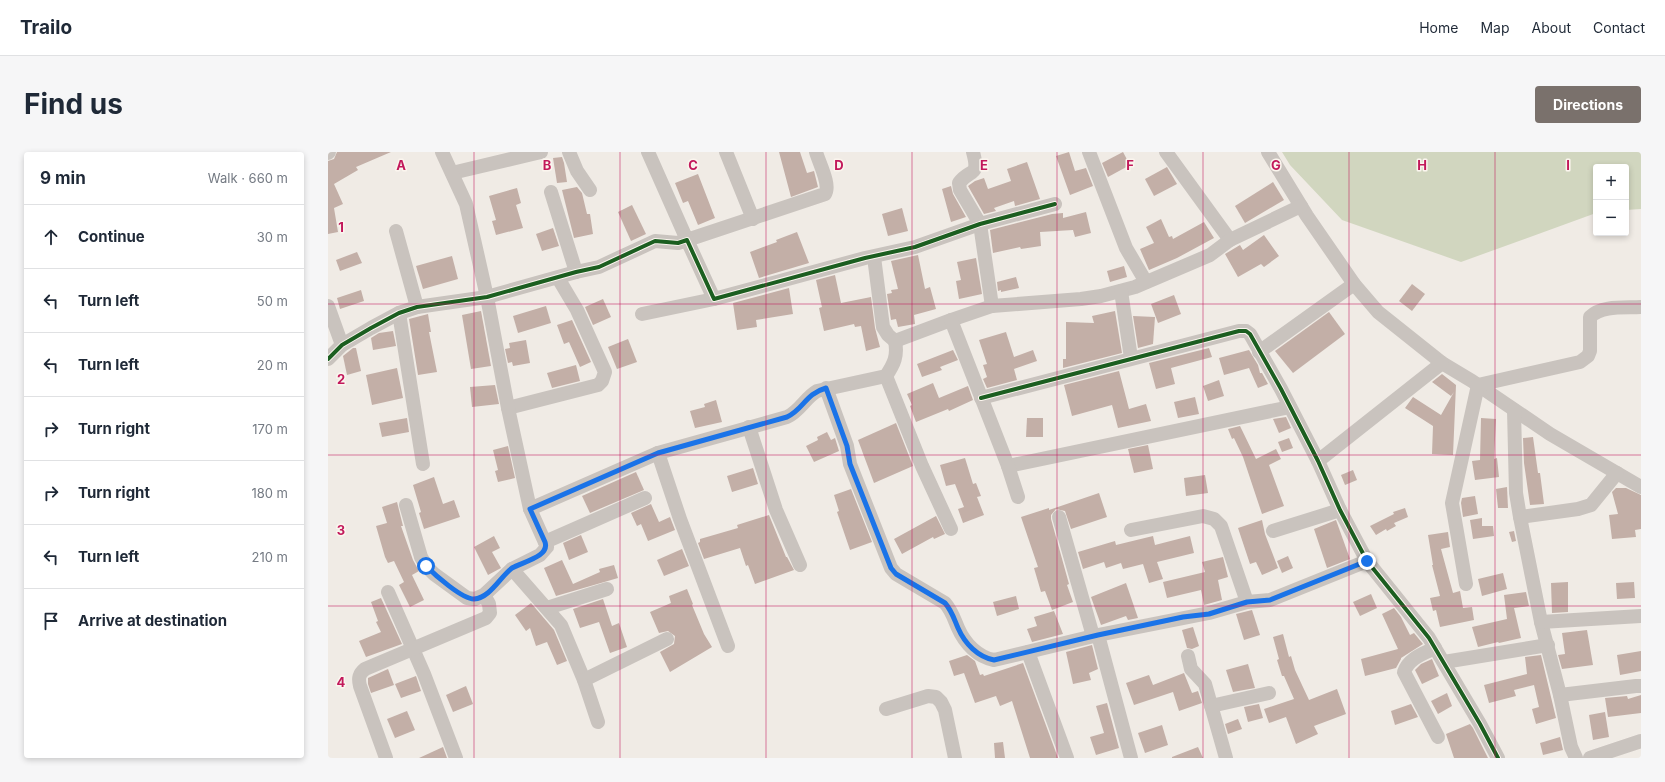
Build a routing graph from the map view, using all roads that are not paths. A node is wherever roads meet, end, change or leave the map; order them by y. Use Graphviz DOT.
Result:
graph roads {
  1 [pos="442,152"];
  2 [pos="541,152"];
  3 [pos="569,152"];
  4 [pos="648,152"];
  5 [pos="726,152"];
  6 [pos="816,152"];
  7 [pos="973,152"];
  8 [pos="1089,152"];
  9 [pos="1166,152"];
  10 [pos="1268,152"];
  11 [pos="452,173"];
  12 [pos="590,190"];
  13 [pos="551,192"];
  14 [pos="1055,204"];
  15 [pos="1301,206"];
  16 [pos="753,219"];
  17 [pos="980,224"];
  18 [pos="396,231"];
  19 [pos="687,240"];
  20 [pos="1230,240"];
  21 [pos="874,257"];
  22 [pos="576,272"];
  23 [pos="558,278"];
  24 [pos="1146,282"];
  25 [pos="1354,284"];
  26 [pos="1121,291"];
  27 [pos="487,297"];
  28 [pos="714,299"];
  29 [pos="328,306"];
  30 [pos="992,306"];
  31 [pos="417,307"];
  32 [pos="1641,307"];
  33 [pos="400,313"];
  34 [pos="642,314"];
  35 [pos="951,320"];
  36 [pos="895,341"];
  37 [pos="342,345"];
  38 [pos="1260,352"];
  39 [pos="1131,358"];
  40 [pos="328,359"];
  41 [pos="1442,363"];
  42 [pos="886,376"];
  43 [pos="1478,385"];
  44 [pos="826,388"];
  45 [pos="981,398"];
  46 [pos="1290,407"];
  47 [pos="508,408"];
  48 [pos="1514,410"];
  49 [pos="749,427"];
  50 [pos="658,453"];
  51 [pos="1318,460"];
  52 [pos="423,464"];
  53 [pos="1008,466"];
  54 [pos="1617,473"];
  55 [pos="1641,487"];
  56 [pos="1018,497"];
  57 [pos="645,498"];
  58 [pos="406,505"];
  59 [pos="530,509"];
  60 [pos="1340,510"];
  61 [pos="1059,517"];
  62 [pos="1520,517"];
  63 [pos="951,529"];
  64 [pos="1131,530"];
  65 [pos="1273,531"];
  66 [pos="545,542"];
  67 [pos="1367,561"];
  68 [pos="800,565"];
  69 [pos="512,569"];
  70 [pos="1466,584"];
  71 [pos="607,589"];
  72 [pos="388,592"];
  73 [pos="484,595"];
  74 [pos="1247,602"];
  75 [pos="547,608"];
  76 [pos="1641,616"];
  77 [pos="1541,622"];
  78 [pos="1095,636"];
  79 [pos="667,639"];
  80 [pos="1548,645"];
  81 [pos="728,646"];
  82 [pos="412,648"];
  83 [pos="1435,648"];
  84 [pos="1028,652"];
  85 [pos="1188,656"];
  86 [pos="1444,662"];
  87 [pos="584,680"];
  88 [pos="1641,686"];
  89 [pos="1269,693"];
  90 [pos="1560,694"];
  91 [pos="1211,706"];
  92 [pos="886,709"];
  93 [pos="598,722"];
  94 [pos="1438,737"];
  95 [pos="1641,740"];
  96 [pos="386,758"];
  97 [pos="456,758"];
  98 [pos="955,758"];
  99 [pos="1067,758"];
  100 [pos="1132,758"];
  101 [pos="1226,758"];
  102 [pos="1498,758"];
  103 [pos="1576,758"];
  104 [pos="1590,758"];
  1 -- 11 [label="street"];
  2 -- 11 [label="street"];
  3 -- 12 [label="street"];
  4 -- 19 [label="street"];
  5 -- 16 [label="street"];
  6 -- 16 [label="street"];
  7 -- 17 [label="street"];
  8 -- 24 [label="street"];
  9 -- 20 [label="street"];
  10 -- 15 [label="street"];
  11 -- 27 [label="street"];
  13 -- 22 [label="street"];
  14 -- 17 [label="street"];
  15 -- 20 [label="street"];
  15 -- 25 [label="street"];
  16 -- 19 [label="street"];
  17 -- 21 [label="street"];
  17 -- 30 [label="street"];
  18 -- 31 [label="street"];
  19 -- 22 [label="street"];
  19 -- 28 [label="street"];
  20 -- 24 [label="street"];
  21 -- 28 [label="street"];
  21 -- 36 [label="street"];
  22 -- 23 [label="street"];
  23 -- 27 [label="street"];
  23 -- 47 [label="street"];
  24 -- 26 [label="street"];
  25 -- 38 [label="street"];
  25 -- 41 [label="street"];
  26 -- 30 [label="street"];
  26 -- 39 [label="street"];
  27 -- 31 [label="street"];
  27 -- 47 [label="street"];
  28 -- 34 [label="street"];
  29 -- 37 [label="street"];
  30 -- 35 [label="street"];
  31 -- 33 [label="street"];
  32 -- 43 [label="street"];
  33 -- 37 [label="street"];
  33 -- 52 [label="street"];
  35 -- 36 [label="street"];
  35 -- 45 [label="street"];
  36 -- 42 [label="street"];
  37 -- 40 [label="street"];
  38 -- 39 [label="street"];
  38 -- 46 [label="street"];
  39 -- 45 [label="street"];
  41 -- 43 [label="street"];
  41 -- 51 [label="street"];
  42 -- 44 [label="street"];
  42 -- 63 [label="street"];
  43 -- 48 [label="street"];
  43 -- 70 [label="street"];
  44 -- 49 [label="street"];
  44 -- 84 [label="street"];
  45 -- 53 [label="street"];
  46 -- 51 [label="street"];
  46 -- 53 [label="street"];
  47 -- 59 [label="street"];
  48 -- 54 [label="street"];
  48 -- 62 [label="street"];
  49 -- 50 [label="street"];
  49 -- 68 [label="street"];
  50 -- 59 [label="street"];
  50 -- 81 [label="street"];
  51 -- 60 [label="street"];
  53 -- 56 [label="street"];
  54 -- 55 [label="street"];
  54 -- 62 [label="street"];
  57 -- 66 [label="street"];
  58 -- 73 [label="street"];
  59 -- 66 [label="street"];
  60 -- 65 [label="street"];
  60 -- 67 [label="street"];
  61 -- 78 [label="street"];
  62 -- 77 [label="street"];
  64 -- 74 [label="street"];
  66 -- 69 [label="street"];
  67 -- 74 [label="street"];
  67 -- 83 [label="street"];
  69 -- 73 [label="street"];
  69 -- 75 [label="street"];
  71 -- 75 [label="street"];
  72 -- 82 [label="street"];
  73 -- 82 [label="street"];
  74 -- 78 [label="street"];
  75 -- 87 [label="street"];
  76 -- 77 [label="street"];
  77 -- 80 [label="street"];
  78 -- 84 [label="street"];
  78 -- 100 [label="street"];
  79 -- 87 [label="street"];
  80 -- 86 [label="street"];
  80 -- 90 [label="street"];
  82 -- 96 [label="street"];
  82 -- 97 [label="street"];
  83 -- 86 [label="street"];
  83 -- 94 [label="street"];
  84 -- 99 [label="street"];
  85 -- 91 [label="street"];
  86 -- 102 [label="street"];
  87 -- 93 [label="street"];
  88 -- 90 [label="street"];
  89 -- 91 [label="street"];
  90 -- 103 [label="street"];
  91 -- 101 [label="street"];
  92 -- 98 [label="street"];
  95 -- 104 [label="street"];
}
